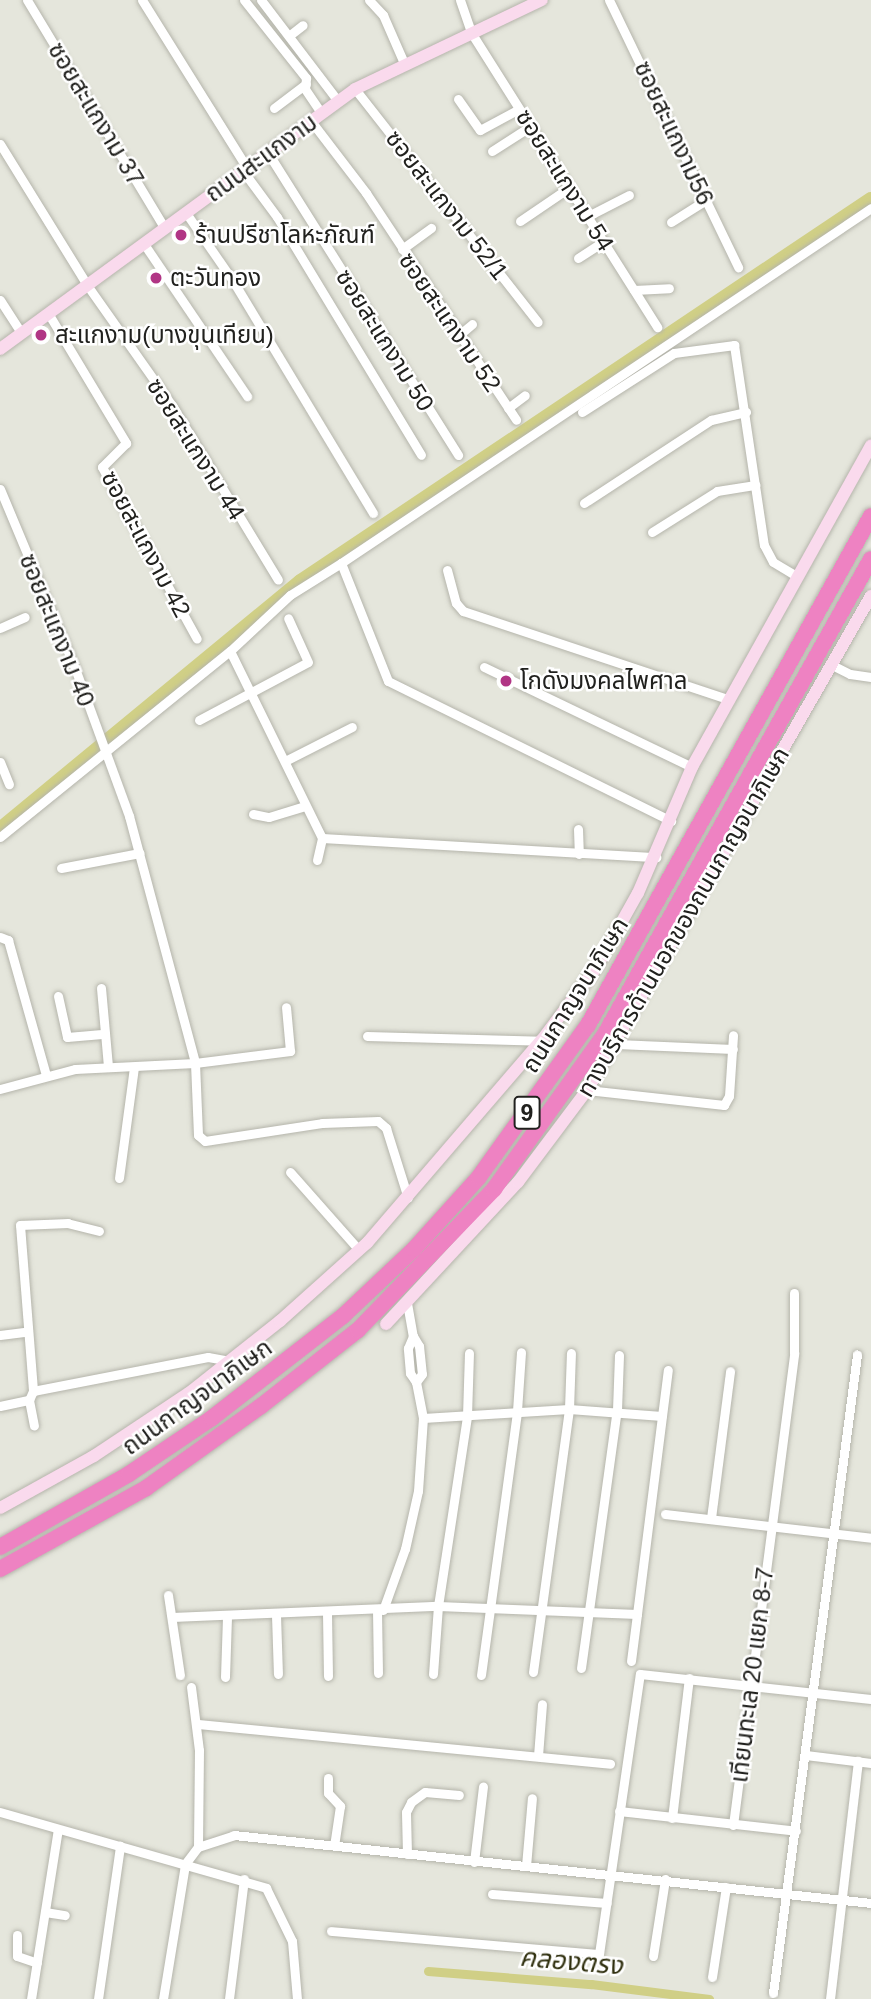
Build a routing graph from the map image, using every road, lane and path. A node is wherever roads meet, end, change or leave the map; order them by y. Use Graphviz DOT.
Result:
graph roads {
  1 [pos="27,0"];
  2 [pos="142,0"];
  3 [pos="244,0"];
  4 [pos="261,0"];
  5 [pos="369,0"];
  6 [pos="460,0"];
  7 [pos="542,0"];
  8 [pos="610,0"];
  9 [pos="303,25"];
  10 [pos="472,34"];
  11 [pos="290,35"];
  12 [pos="404,63"];
  13 [pos="306,84"];
  14 [pos="355,89"];
  15 [pos="458,99"];
  16 [pos="338,101"];
  17 [pos="274,108"];
  18 [pos="519,109"];
  19 [pos="316,117"];
  20 [pos="531,126"];
  21 [pos="0,144"];
  22 [pos="492,151"];
  23 [pos="268,153"];
  24 [pos="245,170"];
  25 [pos="570,187"];
  26 [pos="629,195"];
  27 [pos="706,200"];
  28 [pos="871,208"];
  29 [pos="186,214"];
  30 [pos="588,216"];
  31 [pos="520,221"];
  32 [pos="671,222"];
  33 [pos="431,228"];
  34 [pos="165,229"];
  35 [pos="604,241"];
  36 [pos="144,244"];
  37 [pos="402,248"];
  38 [pos="578,258"];
  39 [pos="738,267"];
  40 [pos="87,285"];
  41 [pos="669,288"];
  42 [pos="634,290"];
  43 [pos="0,300"];
  44 [pos="48,313"];
  45 [pos="538,323"];
  46 [pos="472,324"];
  47 [pos="657,327"];
  48 [pos="22,334"];
  49 [pos="459,335"];
  50 [pos="0,349"];
  51 [pos="525,395"];
  52 [pos="247,396"];
  53 [pos="508,408"];
  54 [pos="582,412"];
  55 [pos="746,412"];
  56 [pos="516,420"];
  57 [pos="871,445"];
  58 [pos="421,455"];
  59 [pos="458,455"];
  60 [pos="756,485"];
  61 [pos="0,489"];
  62 [pos="584,503"];
  63 [pos="373,513"];
  64 [pos="871,516"];
  65 [pos="652,532"];
  66 [pos="871,559"];
  67 [pos="341,563"];
  68 [pos="447,570"];
  69 [pos="798,577"];
  70 [pos="278,580"];
  71 [pos="870,600"];
  72 [pos="25,617"];
  73 [pos="288,618"];
  74 [pos="0,628"];
  75 [pos="197,639"];
  76 [pos="230,651"];
  77 [pos="832,665"];
  78 [pos="484,667"];
  79 [pos="871,677"];
  80 [pos="253,691"];
  81 [pos="730,700"];
  82 [pos="199,720"];
  83 [pos="352,727"];
  84 [pos="104,754"];
  85 [pos="285,761"];
  86 [pos="0,762"];
  87 [pos="692,767"];
  88 [pos="9,783"];
  89 [pos="305,806"];
  90 [pos="253,814"];
  91 [pos="671,821"];
  92 [pos="578,829"];
  93 [pos="0,838"];
  94 [pos="322,838"];
  95 [pos="140,853"];
  96 [pos="579,854"];
  97 [pos="656,857"];
  98 [pos="317,860"];
  99 [pos="61,868"];
  100 [pos="0,937"];
  101 [pos="101,988"];
  102 [pos="58,996"];
  103 [pos="286,1007"];
  104 [pos="105,1034"];
  105 [pos="733,1035"];
  106 [pos="367,1036"];
  107 [pos="541,1041"];
  108 [pos="617,1044"];
  109 [pos="733,1049"];
  110 [pos="290,1051"];
  111 [pos="195,1063"];
  112 [pos="291,1063"];
  113 [pos="108,1067"];
  114 [pos="134,1067"];
  115 [pos="46,1075"];
  116 [pos="0,1089"];
  117 [pos="587,1090"];
  118 [pos="290,1172"];
  119 [pos="119,1178"];
  120 [pos="408,1199"];
  121 [pos="99,1231"];
  122 [pos="359,1250"];
  123 [pos="794,1293"];
  124 [pos="407,1303"];
  125 [pos="386,1324"];
  126 [pos="26,1332"];
  127 [pos="0,1335"];
  128 [pos="521,1352"];
  129 [pos="469,1353"];
  130 [pos="571,1353"];
  131 [pos="619,1355"];
  132 [pos="857,1355"];
  133 [pos="230,1361"];
  134 [pos="668,1370"];
  135 [pos="730,1371"];
  136 [pos="33,1391"];
  137 [pos="29,1400"];
  138 [pos="0,1406"];
  139 [pos="569,1409"];
  140 [pos="617,1410"];
  141 [pos="517,1411"];
  142 [pos="467,1416"];
  143 [pos="662,1416"];
  144 [pos="423,1418"];
  145 [pos="34,1426"];
  146 [pos="0,1508"];
  147 [pos="665,1514"];
  148 [pos="711,1518"];
  149 [pos="43,1524"];
  150 [pos="770,1524"];
  151 [pos="835,1533"];
  152 [pos="871,1538"];
  153 [pos="0,1541"];
  154 [pos="0,1547"];
  155 [pos="5,1567"];
  156 [pos="168,1595"];
  157 [pos="438,1606"];
  158 [pos="492,1607"];
  159 [pos="541,1608"];
  160 [pos="589,1609"];
  161 [pos="380,1610"];
  162 [pos="327,1613"];
  163 [pos="637,1614"];
  164 [pos="276,1615"];
  165 [pos="227,1616"];
  166 [pos="172,1617"];
  167 [pos="631,1661"];
  168 [pos="581,1668"];
  169 [pos="533,1672"];
  170 [pos="378,1673"];
  171 [pos="278,1674"];
  172 [pos="433,1674"];
  173 [pos="180,1675"];
  174 [pos="481,1675"];
  175 [pos="328,1676"];
  176 [pos="225,1677"];
  177 [pos="689,1678"];
  178 [pos="191,1687"];
  179 [pos="751,1687"];
  180 [pos="815,1693"];
  181 [pos="871,1699"];
  182 [pos="541,1704"];
  183 [pos="198,1724"];
  184 [pos="806,1755"];
  185 [pos="538,1756"];
  186 [pos="858,1761"];
  187 [pos="871,1763"];
  188 [pos="610,1764"];
  189 [pos="328,1778"];
  190 [pos="483,1787"];
  191 [pos="459,1795"];
  192 [pos="532,1798"];
  193 [pos="619,1811"];
  194 [pos="0,1813"];
  195 [pos="672,1818"];
  196 [pos="733,1825"];
  197 [pos="58,1829"];
  198 [pos="796,1831"];
  199 [pos="120,1846"];
  200 [pos="334,1846"];
  201 [pos="198,1847"];
  202 [pos="407,1854"];
  203 [pos="474,1862"];
  204 [pos="185,1864"];
  205 [pos="526,1866"];
  206 [pos="611,1873"];
  207 [pos="244,1879"];
  208 [pos="665,1879"];
  209 [pos="726,1887"];
  210 [pos="492,1894"];
  211 [pos="787,1894"];
  212 [pos="843,1900"];
  213 [pos="607,1903"];
  214 [pos="871,1903"];
  215 [pos="45,1912"];
  216 [pos="65,1915"];
  217 [pos="331,1931"];
  218 [pos="18,1935"];
  219 [pos="653,1956"];
  220 [pos="37,1963"];
  221 [pos="712,1977"];
  222 [pos="773,1993"];
  223 [pos="31,1999"];
  224 [pos="97,1999"];
  225 [pos="163,1999"];
  226 [pos="229,1999"];
  227 [pos="297,1999"];
  228 [pos="830,1999"];
  1 -- 34 [label="street, ซอยสะแกงาม 37"];
  2 -- 24 [label="street"];
  3 -- 13 [label="street, ซอยสะแกงาม 52"];
  4 -- 11 [label="street"];
  5 -- 12 [label="street"];
  6 -- 10 [label="street, ซอยสะแกงาม 54"];
  7 -- 10 [label="main road, ถนนสะแกงาม"];
  8 -- 27 [label="street, ซอยสะแกงาม56"];
  9 -- 11 [label="street"];
  10 -- 12 [label="main road, ถนนสะแกงาม"];
  10 -- 18 [label="street, ซอยสะแกงาม 54"];
  11 -- 16 [label="street"];
  12 -- 14 [label="main road, ถนนสะแกงาม"];
  13 -- 17 [label="street"];
  13 -- 19 [label="street, ซอยสะแกงาม 52"];
  14 -- 16 [label="main road, ถนนสะแกงาม"];
  14 -- 45 [label="street, ซอยสะแกงาม 52/1"];
  15 -- 18 [label="street"];
  16 -- 19 [label="main road, ถนนสะแกงาม"];
  18 -- 20 [label="street, ซอยสะแกงาม 54"];
  19 -- 23 [label="main road, ถนนสะแกงาม"];
  19 -- 37 [label="street, ซอยสะแกงาม 52"];
  20 -- 22 [label="street"];
  20 -- 25 [label="street, ซอยสะแกงาม 54"];
  21 -- 40 [label="street, ซอยสะแกงาม 44"];
  23 -- 24 [label="main road, ถนนสะแกงาม"];
  23 -- 59 [label="street, ซอยสะแกงาม 50"];
  24 -- 29 [label="main road, ถนนสะแกงาม"];
  24 -- 58 [label="street"];
  25 -- 30 [label="street, ซอยสะแกงาม 54"];
  25 -- 31 [label="street"];
  26 -- 30 [label="street"];
  27 -- 32 [label="street"];
  27 -- 39 [label="street, ซอยสะแกงาม56"];
  28 -- 67 [label="street"];
  29 -- 34 [label="main road, ถนนสะแกงาม"];
  29 -- 63 [label="street"];
  30 -- 35 [label="street, ซอยสะแกงาม 54"];
  33 -- 37 [label="street"];
  34 -- 36 [label="main road, ถนนสะแกงาม"];
  35 -- 38 [label="street"];
  35 -- 42 [label="street, ซอยสะแกงาม 54"];
  36 -- 40 [label="main road, ถนนสะแกงาม"];
  36 -- 52 [label="street"];
  37 -- 49 [label="street, ซอยสะแกงาม 52"];
  40 -- 44 [label="main road, ถนนสะแกงาม"];
  40 -- 70 [label="street, ซอยสะแกงาม 44"];
  41 -- 42 [label="street"];
  42 -- 47 [label="street, ซอยสะแกงาม 54"];
  43 -- 48 [label="street"];
  44 -- 48 [label="main road, ถนนสะแกงาม"];
  44 -- 75 [label="street, ซอยสะแกงาม 42"];
  46 -- 49 [label="street"];
  48 -- 50 [label="main road, ถนนสะแกงาม"];
  49 -- 53 [label="street, ซอยสะแกงาม 52"];
  51 -- 53 [label="street"];
  53 -- 56 [label="street, ซอยสะแกงาม 52"];
  54 -- 55 [label="street"];
  55 -- 60 [label="street"];
  55 -- 62 [label="street"];
  57 -- 69 [label="main road"];
  60 -- 65 [label="street"];
  60 -- 69 [label="street"];
  61 -- 84 [label="street, ซอยสะแกงาม 40"];
  64 -- 149 [label="highway, ถนนกาญจนาภิเษก / 9"];
  66 -- 155 [label="highway, ถนนกาญจนาภิเษก / 9"];
  67 -- 76 [label="street"];
  67 -- 91 [label="street"];
  68 -- 81 [label="street"];
  69 -- 81 [label="main road"];
  71 -- 77 [label="main road, ทางบริการด้านนอกของถนนกาญจนาภิเษก"];
  72 -- 74 [label="street"];
  73 -- 80 [label="street"];
  76 -- 80 [label="street"];
  76 -- 84 [label="street"];
  77 -- 79 [label="street"];
  77 -- 108 [label="main road, ทางบริการด้านนอกของถนนกาญจนาภิเษก"];
  78 -- 87 [label="street"];
  80 -- 82 [label="street"];
  80 -- 85 [label="street"];
  81 -- 87 [label="main road"];
  83 -- 85 [label="street"];
  84 -- 93 [label="street"];
  84 -- 95 [label="street, ซอยสะแกงาม 40"];
  85 -- 89 [label="street"];
  86 -- 88 [label="street"];
  87 -- 91 [label="main road"];
  89 -- 90 [label="street"];
  89 -- 94 [label="street"];
  91 -- 97 [label="main road"];
  92 -- 96 [label="street"];
  94 -- 96 [label="street"];
  94 -- 98 [label="street"];
  95 -- 99 [label="street"];
  95 -- 111 [label="street, ซอยสะแกงาม 40"];
  96 -- 97 [label="street"];
  97 -- 107 [label="main road"];
  100 -- 115 [label="street"];
  101 -- 104 [label="street"];
  102 -- 104 [label="street"];
  103 -- 110 [label="street"];
  104 -- 113 [label="street"];
  105 -- 109 [label="street"];
  106 -- 107 [label="street"];
  107 -- 120 [label="main road"];
  108 -- 109 [label="street"];
  108 -- 117 [label="main road, ทางบริการด้านนอกของถนนกาญจนาภิเษก"];
  109 -- 117 [label="street"];
  110 -- 111 [label="street"];
  110 -- 112 [label="street"];
  111 -- 114 [label="street"];
  111 -- 120 [label="street, ซอยสะแกงาม 40"];
  113 -- 114 [label="street"];
  113 -- 115 [label="street"];
  114 -- 119 [label="street"];
  115 -- 116 [label="street"];
  117 -- 124 [label="main road, ทางบริการด้านนอกของถนนกาญจนาภิเษก"];
  118 -- 122 [label="street"];
  120 -- 122 [label="main road"];
  121 -- 126 [label="street"];
  122 -- 133 [label="main road"];
  123 -- 150 [label="street, เทียนทะเล 20 แยก 8-7"];
  124 -- 125 [label="main road, ทางบริการด้านนอกของถนนกาญจนาภิเษก"];
  124 -- 144 [label="street"];
  126 -- 127 [label="street"];
  126 -- 136 [label="street"];
  128 -- 141 [label="street"];
  129 -- 142 [label="street"];
  130 -- 139 [label="street"];
  131 -- 140 [label="street"];
  132 -- 151 [label="street"];
  133 -- 136 [label="street"];
  133 -- 146 [label="main road"];
  134 -- 143 [label="street"];
  135 -- 148 [label="street"];
  136 -- 137 [label="street"];
  137 -- 138 [label="street"];
  137 -- 145 [label="street"];
  139 -- 140 [label="street"];
  139 -- 141 [label="street"];
  139 -- 159 [label="street"];
  140 -- 143 [label="street"];
  140 -- 160 [label="street"];
  141 -- 142 [label="street"];
  141 -- 158 [label="street"];
  142 -- 144 [label="street"];
  142 -- 157 [label="street"];
  143 -- 163 [label="street"];
  144 -- 161 [label="street"];
  147 -- 148 [label="street"];
  148 -- 150 [label="street"];
  149 -- 153 [label="highway"];
  149 -- 154 [label="highway, ถนนกาญจนาภิเษก / 9"];
  150 -- 151 [label="street"];
  150 -- 179 [label="street, เทียนทะเล 20 แยก 8-7"];
  151 -- 152 [label="street"];
  151 -- 180 [label="street"];
  156 -- 166 [label="street"];
  157 -- 158 [label="street"];
  157 -- 161 [label="street"];
  157 -- 172 [label="street"];
  158 -- 159 [label="street"];
  158 -- 174 [label="street"];
  159 -- 160 [label="street"];
  159 -- 169 [label="street"];
  160 -- 163 [label="street"];
  160 -- 168 [label="street"];
  161 -- 162 [label="street"];
  161 -- 170 [label="street"];
  162 -- 164 [label="street"];
  162 -- 175 [label="street"];
  163 -- 167 [label="street"];
  164 -- 165 [label="street"];
  164 -- 171 [label="street"];
  165 -- 166 [label="street"];
  165 -- 176 [label="street"];
  166 -- 173 [label="street"];
  177 -- 179 [label="street"];
  177 -- 193 [label="street"];
  177 -- 195 [label="street"];
  178 -- 183 [label="street"];
  179 -- 180 [label="street"];
  179 -- 196 [label="street, เทียนทะเล 20 แยก 8-7"];
  180 -- 181 [label="street"];
  180 -- 184 [label="street"];
  182 -- 185 [label="street"];
  183 -- 185 [label="street"];
  183 -- 201 [label="street"];
  184 -- 186 [label="street"];
  184 -- 198 [label="street"];
  185 -- 188 [label="street"];
  186 -- 187 [label="street"];
  186 -- 212 [label="street"];
  189 -- 200 [label="street"];
  190 -- 203 [label="street"];
  191 -- 202 [label="street"];
  192 -- 205 [label="street"];
  193 -- 195 [label="street"];
  193 -- 206 [label="street"];
  194 -- 197 [label="street"];
  195 -- 196 [label="street"];
  196 -- 198 [label="street"];
  197 -- 199 [label="street"];
  197 -- 215 [label="street"];
  198 -- 211 [label="street"];
  199 -- 204 [label="street"];
  199 -- 224 [label="street"];
  200 -- 201 [label="street"];
  200 -- 202 [label="street"];
  201 -- 204 [label="street"];
  202 -- 203 [label="street"];
  203 -- 205 [label="street"];
  204 -- 207 [label="street"];
  204 -- 225 [label="street"];
  205 -- 206 [label="street"];
  206 -- 208 [label="street"];
  206 -- 213 [label="street"];
  207 -- 226 [label="street"];
  207 -- 227 [label="street"];
  208 -- 209 [label="street"];
  208 -- 219 [label="street"];
  209 -- 211 [label="street"];
  209 -- 221 [label="street"];
  210 -- 213 [label="street"];
  211 -- 212 [label="street"];
  211 -- 222 [label="street"];
  212 -- 214 [label="street"];
  212 -- 228 [label="street"];
  213 -- 217 [label="street"];
  215 -- 216 [label="street"];
  215 -- 220 [label="street"];
  218 -- 220 [label="street"];
  220 -- 223 [label="street"];
}
